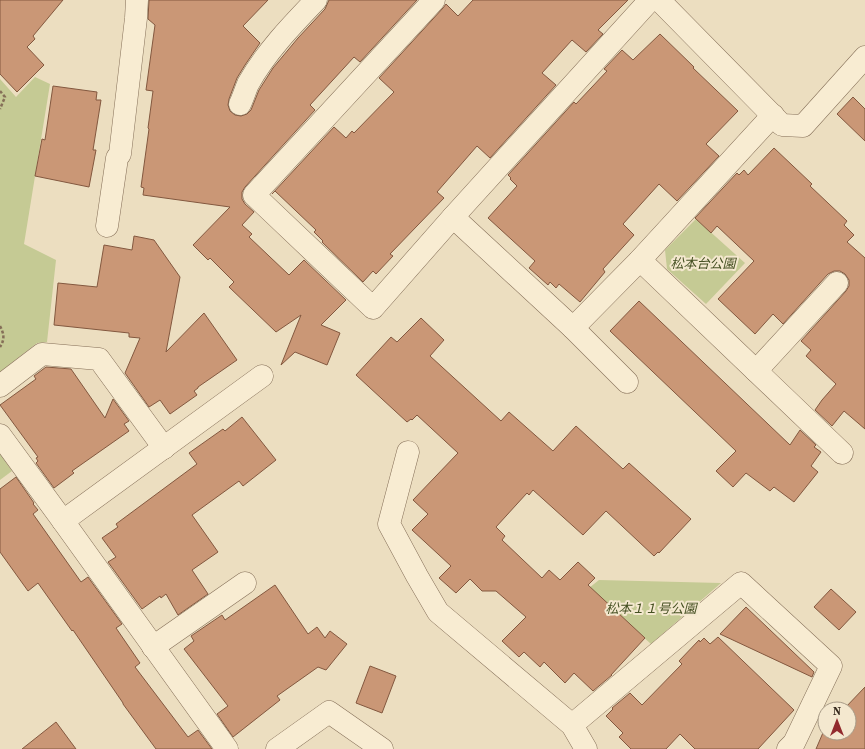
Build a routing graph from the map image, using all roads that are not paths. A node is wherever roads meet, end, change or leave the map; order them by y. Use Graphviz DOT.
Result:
graph roads {
  1 [pos="137,0"];
  2 [pos="316,0"];
  3 [pos="434,0"];
  4 [pos="650,0"];
  5 [pos="659,0"];
  6 [pos="865,57"];
  7 [pos="240,104"];
  8 [pos="773,115"];
  9 [pos="453,217"];
  10 [pos="107,226"];
  11 [pos="640,260"];
  12 [pos="837,283"];
  13 [pos="573,328"];
  14 [pos="756,372"];
  15 [pos="262,376"];
  16 [pos="627,382"];
  17 [pos="0,386"];
  18 [pos="0,435"];
  19 [pos="164,448"];
  20 [pos="408,452"];
  21 [pos="842,453"];
  22 [pos="63,520"];
  23 [pos="245,583"];
  24 [pos="153,647"];
  25 [pos="572,725"];
  26 [pos="227,749"];
  27 [pos="276,749"];
  28 [pos="382,749"];
  29 [pos="586,749"];
  30 [pos="788,749"];
  1 -- 10 [label="street"];
  2 -- 7 [label="street"];
  3 -- 9 [label="street"];
  4 -- 9 [label="street"];
  5 -- 8 [label="street"];
  6 -- 8 [label="street"];
  8 -- 11 [label="street"];
  9 -- 13 [label="street"];
  11 -- 13 [label="street"];
  11 -- 14 [label="street"];
  12 -- 14 [label="street"];
  13 -- 16 [label="street"];
  14 -- 21 [label="street"];
  15 -- 19 [label="street"];
  17 -- 19 [label="street"];
  18 -- 22 [label="street"];
  19 -- 22 [label="street"];
  20 -- 25 [label="street"];
  22 -- 24 [label="street"];
  23 -- 24 [label="street"];
  24 -- 26 [label="street"];
  25 -- 29 [label="street"];
  25 -- 30 [label="street"];
  27 -- 28 [label="street"];
}
